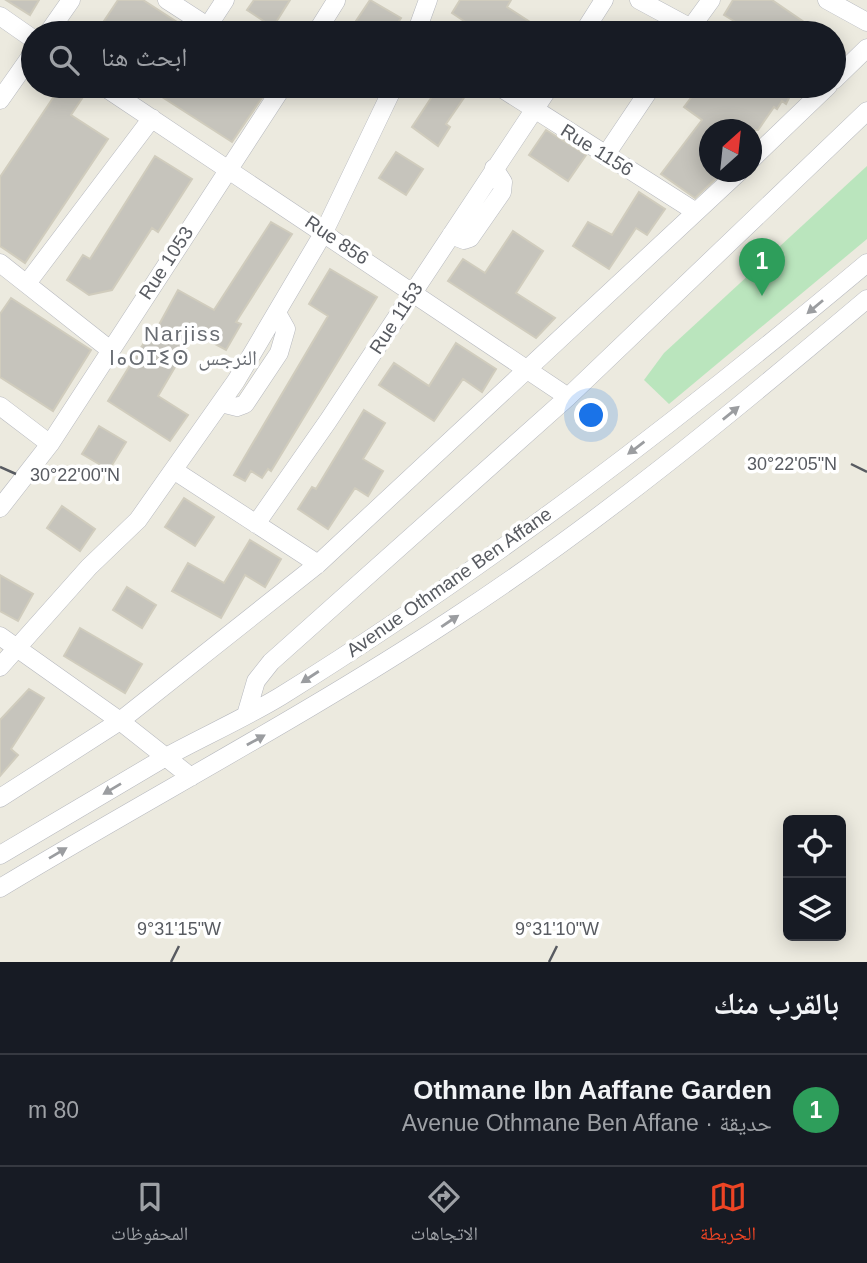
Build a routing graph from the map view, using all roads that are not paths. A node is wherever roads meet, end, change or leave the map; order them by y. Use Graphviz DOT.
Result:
graph roads {
  1 [pos="71,0"];
  2 [pos="167,0"];
  3 [pos="225,0"];
  4 [pos="428,0"];
  5 [pos="604,0"];
  6 [pos="639,0"];
  7 [pos="711,0"];
  8 [pos="827,0"];
  9 [pos="336,1"];
  10 [pos="0,16"];
  11 [pos="56,21"];
  12 [pos="199,21"];
  13 [pos="217,21"];
  14 [pos="324,21"];
  15 [pos="421,21"];
  16 [pos="591,21"];
  17 [pos="673,21"];
  18 [pos="696,21"];
  19 [pos="867,22"];
  20 [pos="21,31"];
  21 [pos="867,48"];
  22 [pos="846,68"];
  23 [pos="21,70"];
  24 [pos="121,98"];
  25 [pos="275,98"];
  26 [pos="388,98"];
  27 [pos="516,98"];
  28 [pos="542,98"];
  29 [pos="644,98"];
  30 [pos="815,98"];
  31 [pos="0,100"];
  32 [pos="534,110"];
  33 [pos="867,111"];
  34 [pos="152,118"];
  35 [pos="762,149"];
  36 [pos="605,156"];
  37 [pos="229,169"];
  38 [pos="728,182"];
  39 [pos="696,212"];
  40 [pos="324,232"];
  41 [pos="0,263"];
  42 [pos="867,263"];
  43 [pos="28,282"];
  44 [pos="413,291"];
  45 [pos="867,299"];
  46 [pos="109,349"];
  47 [pos="528,369"];
  48 [pos="568,397"];
  49 [pos="0,406"];
  50 [pos="50,444"];
  51 [pos="175,471"];
  52 [pos="0,508"];
  53 [pos="256,524"];
  54 [pos="318,564"];
  55 [pos="0,636"];
  56 [pos="19,649"];
  57 [pos="0,667"];
  58 [pos="246,715"];
  59 [pos="120,721"];
  60 [pos="166,757"];
  61 [pos="191,777"];
  62 [pos="0,798"];
  63 [pos="0,855"];
  64 [pos="0,888"];
  1 -- 11 [label="street"];
  2 -- 12 [label="street"];
  3 -- 13 [label="street"];
  4 -- 15 [label="street"];
  5 -- 16 [label="street"];
  6 -- 17 [label="street"];
  7 -- 18 [label="street"];
  8 -- 19 [label="street"];
  9 -- 14 [label="street"];
  10 -- 20 [label="street"];
  21 -- 22 [label="street"];
  23 -- 31 [label="street"];
  24 -- 34 [label="street, Rue 856"];
  25 -- 37 [label="street, Rue 1053"];
  26 -- 40 [label="street"];
  27 -- 32 [label="street, Rue 1156"];
  28 -- 32 [label="street, Rue 1153"];
  29 -- 36 [label="street"];
  30 -- 35 [label="street"];
  32 -- 36 [label="street, Rue 1156"];
  32 -- 44 [label="street, Rue 1153"];
  33 -- 48 [label="street"];
  34 -- 37 [label="street, Rue 856"];
  34 -- 43 [label="street"];
  36 -- 39 [label="street, Rue 1156"];
  37 -- 40 [label="street, Rue 856"];
  37 -- 46 [label="street, Rue 1053"];
  38 -- 39 [label="street"];
  39 -- 47 [label="street"];
  40 -- 44 [label="street, Rue 856"];
  40 -- 51 [label="street"];
  41 -- 43 [label="street"];
  42 -- 58 [label="street, Avenue Othmane Ben Affane, one-way"];
  43 -- 46 [label="street"];
  44 -- 47 [label="street, Rue 856"];
  44 -- 53 [label="street, Rue 1153"];
  61 -- 45 [label="street, Avenue Othmane Ben Affane, one-way"];
  46 -- 50 [label="street, Rue 1053"];
  47 -- 48 [label="street, Rue 856"];
  47 -- 54 [label="street"];
  48 -- 58 [label="street"];
  49 -- 50 [label="street"];
  50 -- 52 [label="street, Rue 1053"];
  51 -- 53 [label="street"];
  51 -- 56 [label="street"];
  53 -- 54 [label="street"];
  54 -- 59 [label="street"];
  55 -- 56 [label="street"];
  56 -- 57 [label="street"];
  56 -- 59 [label="street"];
  58 -- 60 [label="street, Avenue Othmane Ben Affane"];
  59 -- 60 [label="street"];
  59 -- 62 [label="street"];
  60 -- 61 [label="street"];
  60 -- 63 [label="street, Avenue Othmane Ben Affane, one-way"];
  64 -- 61 [label="street, Avenue Othmane Ben Affane, one-way"];
}
